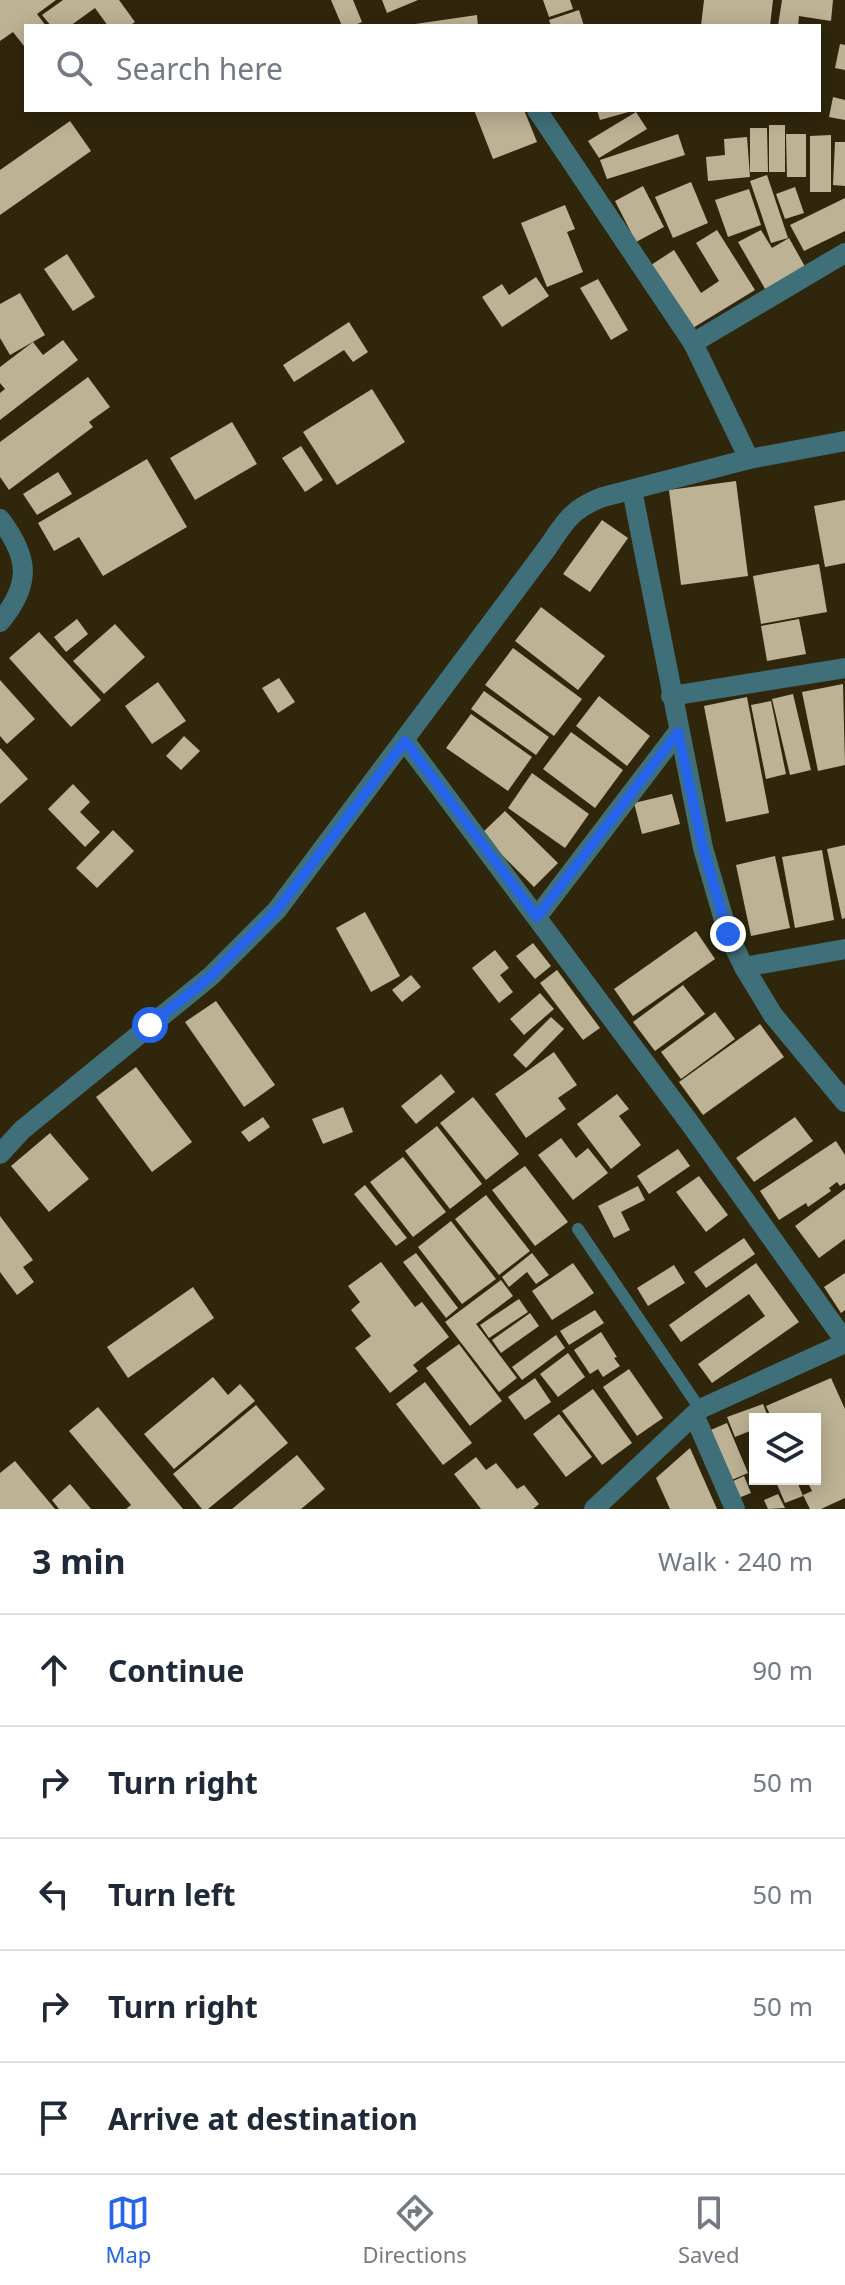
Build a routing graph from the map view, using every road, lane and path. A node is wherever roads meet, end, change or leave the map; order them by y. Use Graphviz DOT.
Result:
graph roads {
  1 [pos="538,112"];
  2 [pos="845,253"];
  3 [pos="693,343"];
  4 [pos="845,441"];
  5 [pos="749,459"];
  6 [pos="632,490"];
  7 [pos="0,519"];
  8 [pos="0,622"];
  9 [pos="845,668"];
  10 [pos="671,696"];
  11 [pos="678,732"];
  12 [pos="405,741"];
  13 [pos="537,917"];
  14 [pos="845,949"];
  15 [pos="744,967"];
  16 [pos="845,1102"];
  17 [pos="0,1154"];
  18 [pos="578,1229"];
  19 [pos="845,1342"];
  20 [pos="697,1413"];
  21 [pos="594,1509"];
  22 [pos="735,1509"];
  1 -- 3 [label="street"];
  2 -- 3 [label="street"];
  3 -- 5 [label="street"];
  4 -- 5 [label="street"];
  5 -- 6 [label="street"];
  6 -- 10 [label="street"];
  6 -- 12 [label="street"];
  7 -- 8 [label="street"];
  9 -- 10 [label="street"];
  10 -- 11 [label="street"];
  11 -- 13 [label="street"];
  11 -- 15 [label="street"];
  12 -- 13 [label="street"];
  12 -- 17 [label="street"];
  13 -- 19 [label="street"];
  14 -- 15 [label="street"];
  15 -- 16 [label="street"];
  18 -- 20 [label="lane"];
  19 -- 20 [label="street"];
  20 -- 21 [label="street"];
  20 -- 22 [label="street"];
}
